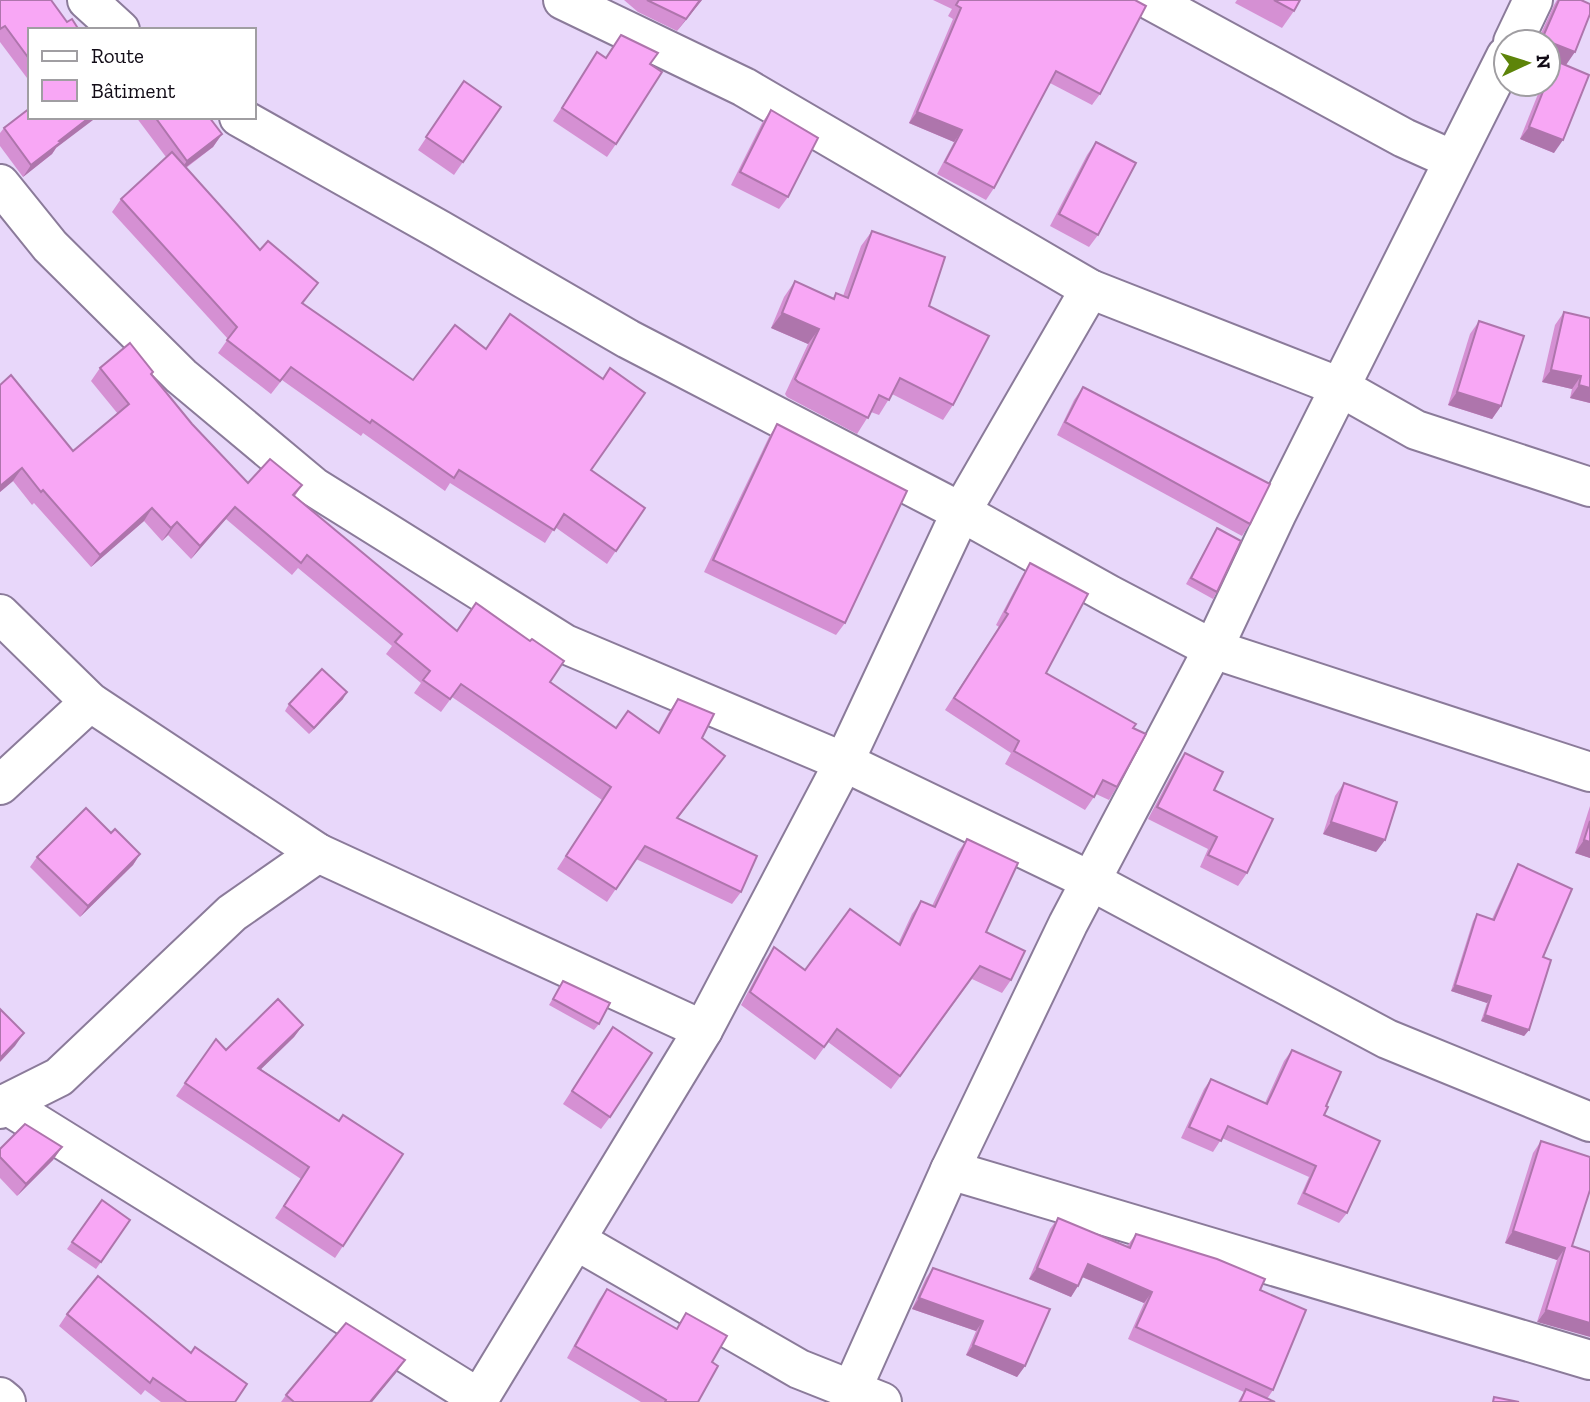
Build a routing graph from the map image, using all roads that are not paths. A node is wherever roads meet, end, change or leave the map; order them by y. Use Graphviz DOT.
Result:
graph roads {
  1 [pos="87,0"];
  2 [pos="563,0"];
  3 [pos="1150,0"];
  4 [pos="1533,0"];
  5 [pos="118,28"];
  6 [pos="1520,28"];
  7 [pos="1492,83"];
  8 [pos="243,119"];
  9 [pos="1453,160"];
  10 [pos="0,184"];
  11 [pos="1090,289"];
  12 [pos="1340,387"];
  13 [pos="1590,487"];
  14 [pos="961,512"];
  15 [pos="0,614"];
  16 [pos="1213,649"];
  17 [pos="90,702"];
  18 [pos="844,762"];
  19 [pos="1590,772"];
  20 [pos="0,785"];
  21 [pos="318,853"];
  22 [pos="1091,881"];
  23 [pos="703,1030"];
  24 [pos="2,1106"];
  25 [pos="1590,1122"];
  26 [pos="950,1170"];
  27 [pos="576,1241"];
  28 [pos="1590,1360"];
  29 [pos="867,1395"];
  30 [pos="0,1397"];
  31 [pos="478,1400"];
  32 [pos="6,1402"];
  1 -- 5 [label="street"];
  2 -- 11 [label="street"];
  3 -- 9 [label="street"];
  4 -- 6 [label="street"];
  7 -- 9 [label="street"];
  8 -- 14 [label="street"];
  9 -- 12 [label="street"];
  10 -- 18 [label="street"];
  11 -- 12 [label="street"];
  11 -- 14 [label="street"];
  12 -- 13 [label="street"];
  12 -- 16 [label="street"];
  14 -- 16 [label="street"];
  14 -- 18 [label="street"];
  15 -- 17 [label="street"];
  16 -- 19 [label="street"];
  16 -- 22 [label="street"];
  17 -- 20 [label="street"];
  17 -- 21 [label="street"];
  18 -- 22 [label="street"];
  18 -- 23 [label="street"];
  21 -- 23 [label="street"];
  21 -- 24 [label="street"];
  22 -- 25 [label="street"];
  22 -- 26 [label="street"];
  23 -- 27 [label="street"];
  24 -- 31 [label="street"];
  26 -- 28 [label="street"];
  26 -- 29 [label="street"];
  27 -- 29 [label="street"];
  27 -- 31 [label="street"];
  30 -- 32 [label="street"];
}
